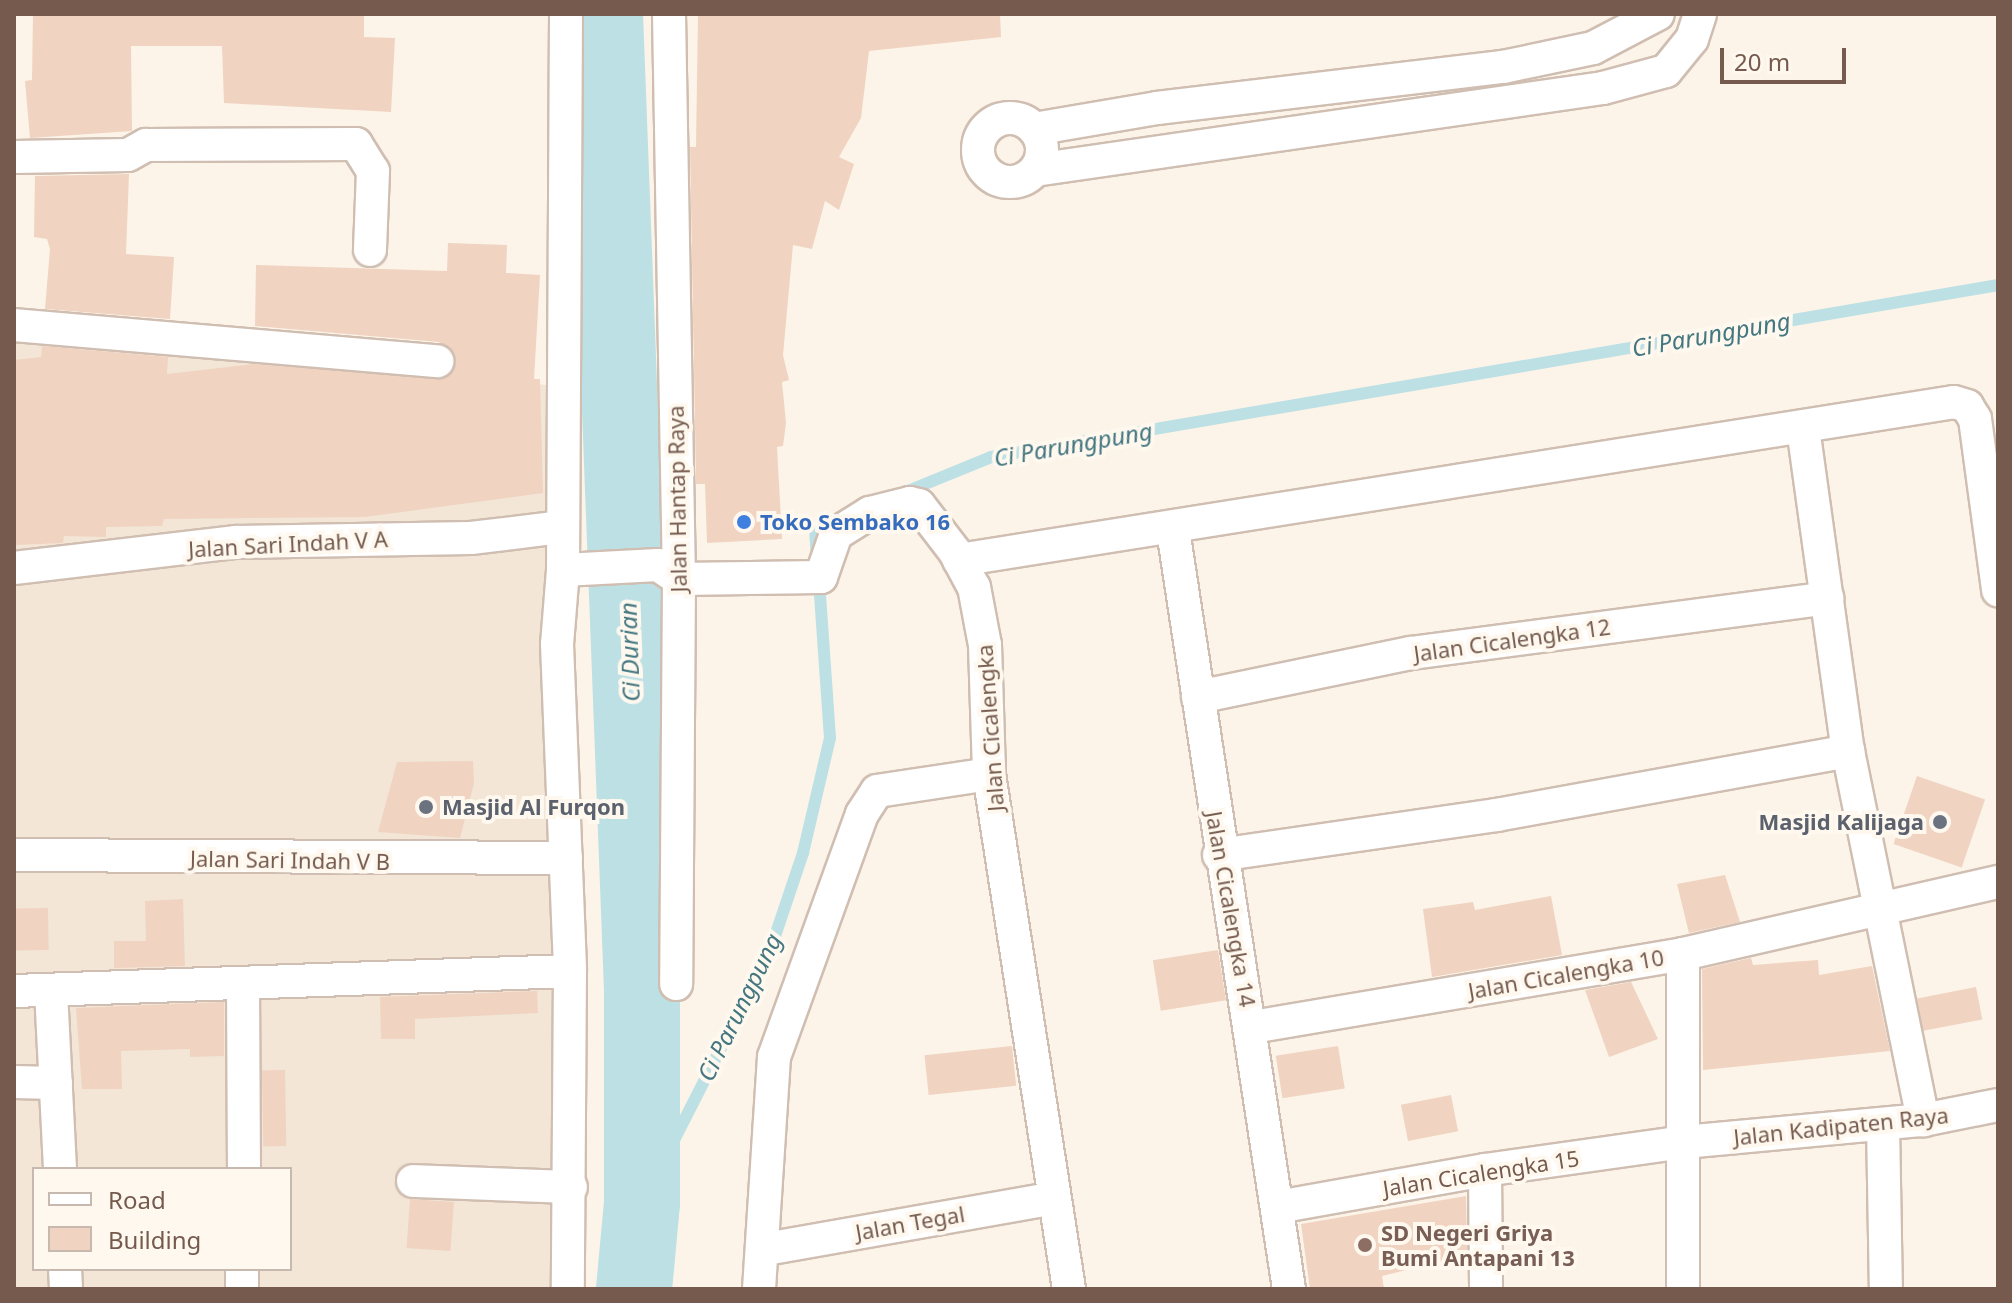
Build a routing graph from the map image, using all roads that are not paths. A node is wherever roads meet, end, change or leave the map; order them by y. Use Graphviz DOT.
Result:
graph roads {
  1 [pos="566,14"];
  2 [pos="669,14"];
  3 [pos="1658,14"];
  4 [pos="1700,14"];
  5 [pos="1503,67"];
  6 [pos="1509,104"];
  7 [pos="1034,129"];
  8 [pos="14,157"];
  9 [pos="1035,170"];
  10 [pos="370,250"];
  11 [pos="14,325"];
  12 [pos="437,361"];
  13 [pos="1803,428"];
  14 [pos="562,527"];
  15 [pos="1173,530"];
  16 [pos="959,560"];
  17 [pos="14,568"];
  18 [pos="573,570"];
  19 [pos="668,572"];
  20 [pos="1998,590"];
  21 [pos="1827,598"];
  22 [pos="1198,697"];
  23 [pos="1848,751"];
  24 [pos="989,774"];
  25 [pos="14,855"];
  26 [pos="1219,855"];
  27 [pos="566,858"];
  28 [pos="1998,882"];
  29 [pos="1877,907"];
  30 [pos="1683,954"];
  31 [pos="570,971"];
  32 [pos="243,984"];
  33 [pos="676,984"];
  34 [pos="14,991"];
  35 [pos="51,991"];
  36 [pos="1252,1027"];
  37 [pos="14,1082"];
  38 [pos="56,1083"];
  39 [pos="1998,1105"];
  40 [pos="1923,1120"];
  41 [pos="1883,1124"];
  42 [pos="1684,1142"];
  43 [pos="60,1167"];
  44 [pos="244,1167"];
  45 [pos="1485,1170"];
  46 [pos="413,1181"];
  47 [pos="571,1187"];
  48 [pos="1054,1198"];
  49 [pos="1278,1207"];
  50 [pos="766,1249"];
  51 [pos="568,1289"];
  52 [pos="759,1289"];
  53 [pos="1069,1289"];
  54 [pos="1289,1289"];
  55 [pos="1486,1289"];
  56 [pos="1683,1289"];
  57 [pos="1886,1289"];
  1 -- 14 [label="street"];
  2 -- 19 [label="street, Jalan Hantap Raya"];
  3 -- 5 [label="street"];
  4 -- 6 [label="street"];
  5 -- 6 [label="street"];
  5 -- 7 [label="street"];
  6 -- 9 [label="street"];
  7 -- 9 [label="street"];
  7 -- 9 [label="street"];
  8 -- 10 [label="street"];
  11 -- 12 [label="street"];
  13 -- 15 [label="street"];
  13 -- 20 [label="street"];
  13 -- 21 [label="street"];
  14 -- 17 [label="street, Jalan Sari Indah V A"];
  14 -- 18 [label="street"];
  15 -- 16 [label="street"];
  15 -- 22 [label="street, Jalan Cicalengka 14"];
  16 -- 19 [label="street, Jalan Cicalengka"];
  16 -- 24 [label="street, Jalan Cicalengka"];
  18 -- 19 [label="street, Jalan Cicalengka"];
  18 -- 27 [label="street"];
  19 -- 33 [label="street, Jalan Hantap Raya"];
  21 -- 22 [label="street, Jalan Cicalengka 12"];
  21 -- 23 [label="street"];
  22 -- 26 [label="street, Jalan Cicalengka 14"];
  23 -- 26 [label="street"];
  23 -- 29 [label="street"];
  24 -- 48 [label="street, Jalan Cicalengka"];
  24 -- 50 [label="street"];
  25 -- 27 [label="street, Jalan Sari Indah V B"];
  26 -- 36 [label="street, Jalan Cicalengka 14"];
  27 -- 31 [label="street"];
  28 -- 29 [label="street, Jalan Cicalengka 10"];
  29 -- 30 [label="street, Jalan Cicalengka 10"];
  29 -- 40 [label="street"];
  30 -- 36 [label="street, Jalan Cicalengka 10"];
  30 -- 42 [label="street"];
  31 -- 32 [label="street"];
  31 -- 47 [label="street"];
  32 -- 35 [label="street"];
  32 -- 44 [label="street"];
  34 -- 35 [label="street"];
  35 -- 38 [label="street"];
  36 -- 49 [label="street, Jalan Cicalengka 14"];
  37 -- 38 [label="street"];
  38 -- 43 [label="street"];
  39 -- 40 [label="street, Jalan Kadipaten Raya"];
  40 -- 41 [label="street, Jalan Kadipaten Raya"];
  41 -- 42 [label="street, Jalan Kadipaten Raya"];
  41 -- 57 [label="street"];
  42 -- 45 [label="street, Jalan Cicalengka 15"];
  42 -- 56 [label="street"];
  45 -- 49 [label="street, Jalan Cicalengka 15"];
  45 -- 55 [label="street"];
  46 -- 47 [label="street"];
  47 -- 51 [label="street"];
  48 -- 50 [label="street, Jalan Tegal"];
  48 -- 53 [label="street, Jalan Cicalengka"];
  49 -- 54 [label="street, Jalan Cicalengka 14"];
  50 -- 52 [label="street"];
}
